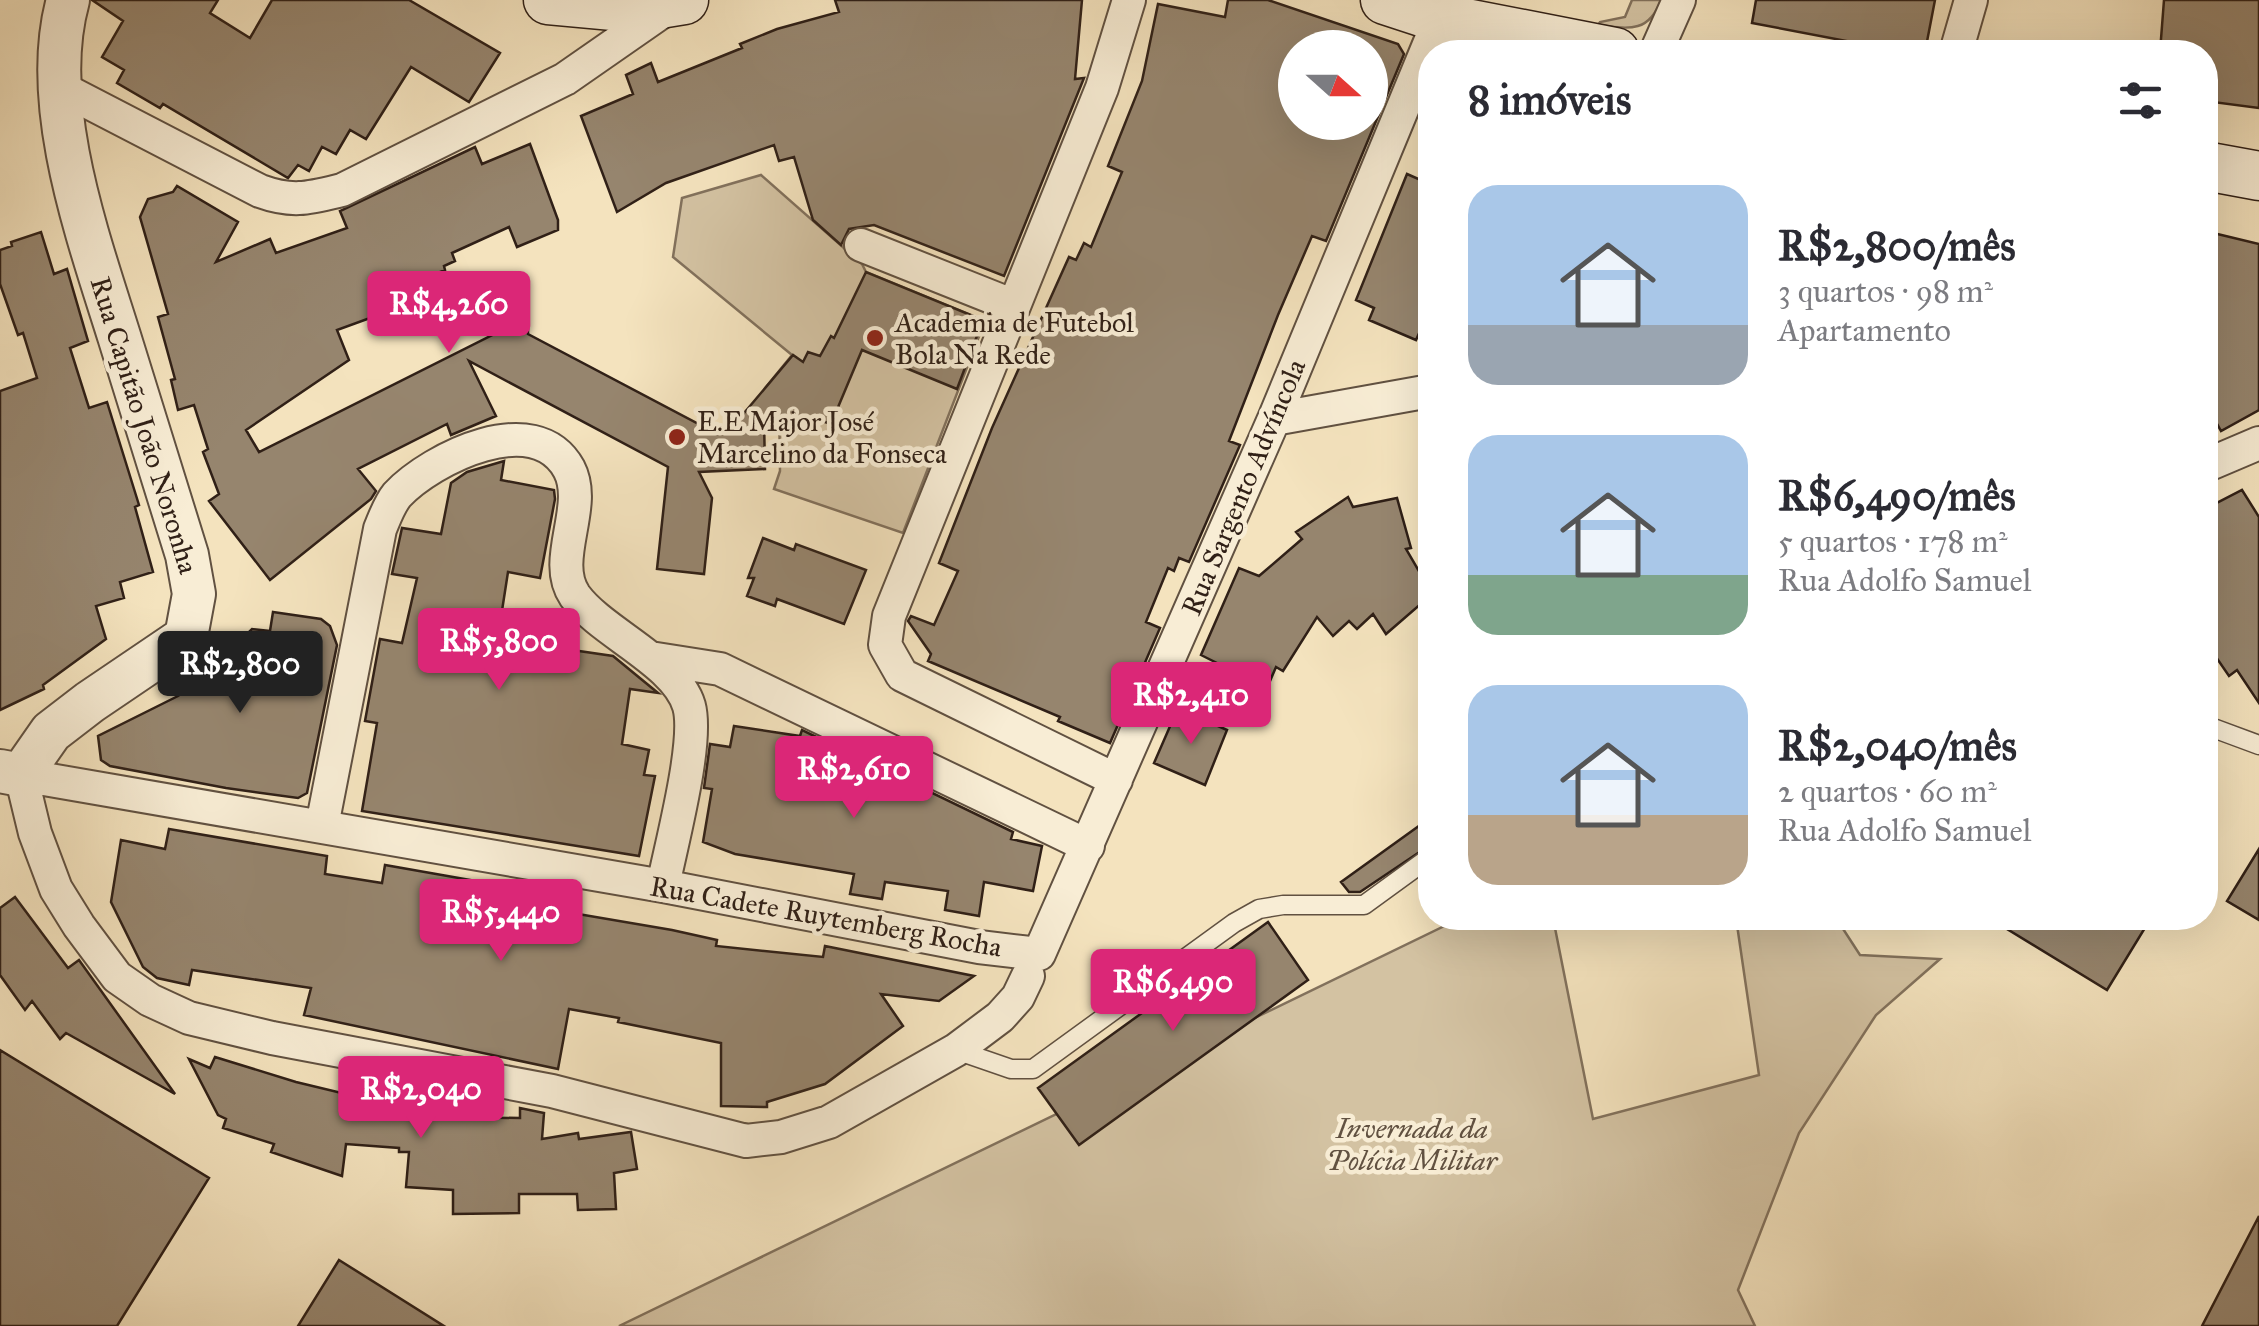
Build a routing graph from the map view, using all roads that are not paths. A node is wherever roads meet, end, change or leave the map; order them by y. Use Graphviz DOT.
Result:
graph roads {
  1 [pos="68,0"];
  2 [pos="548,0"];
  3 [pos="1128,0"];
  4 [pos="1385,0"];
  5 [pos="1678,0"];
  6 [pos="1971,0"];
  7 [pos="678,2"];
  8 [pos="598,3"];
  9 [pos="1440,18"];
  10 [pos="1431,40"];
  11 [pos="1553,40"];
  12 [pos="1661,40"];
  13 [pos="1959,40"];
  14 [pos="1418,71"];
  15 [pos="61,88"];
  16 [pos="2218,168"];
  17 [pos="2259,176"];
  18 [pos="861,245"];
  19 [pos="1014,306"];
  20 [pos="1418,393"];
  21 [pos="1274,419"];
  22 [pos="2259,443"];
  23 [pos="2218,460"];
  24 [pos="650,658"];
  25 [pos="2218,729"];
  26 [pos="2259,745"];
  27 [pos="10,773"];
  28 [pos="1116,780"];
  29 [pos="322,826"];
  30 [pos="1088,846"];
  31 [pos="1418,866"];
  32 [pos="663,886"];
  33 [pos="1034,965"];
  34 [pos="956,1050"];
  1 -- 15 [label="street, Rua Capitão João Noronha"];
  2 -- 8 [label="main road"];
  3 -- 19 [label="street"];
  4 -- 9 [label="main road"];
  5 -- 12 [label="street"];
  6 -- 13 [label="street"];
  7 -- 8 [label="main road"];
  7 -- 15 [label="street"];
  9 -- 10 [label="street, Rua Sargento Advíncola"];
  9 -- 11 [label="main road"];
  14 -- 21 [label="street, Rua Sargento Advíncola"];
  15 -- 27 [label="street, Rua Capitão João Noronha"];
  16 -- 17 [label="main road"];
  18 -- 19 [label="street"];
  19 -- 28 [label="street"];
  20 -- 21 [label="street"];
  21 -- 28 [label="street, Rua Sargento Advíncola"];
  22 -- 23 [label="street"];
  24 -- 29 [label="street"];
  24 -- 30 [label="street"];
  24 -- 32 [label="street"];
  25 -- 26 [label="lane"];
  27 -- 29 [label="street, Rua Cadete Ruytemberg Rocha"];
  27 -- 34 [label="street, Rua Sargento Advíncola"];
  28 -- 30 [label="street, Rua Sargento Advíncola"];
  29 -- 32 [label="street, Rua Cadete Ruytemberg Rocha"];
  30 -- 33 [label="street, Rua Sargento Advíncola"];
  31 -- 34 [label="lane"];
  32 -- 33 [label="street, Rua Cadete Ruytemberg Rocha"];
  33 -- 34 [label="street, Rua Sargento Advíncola"];
}
